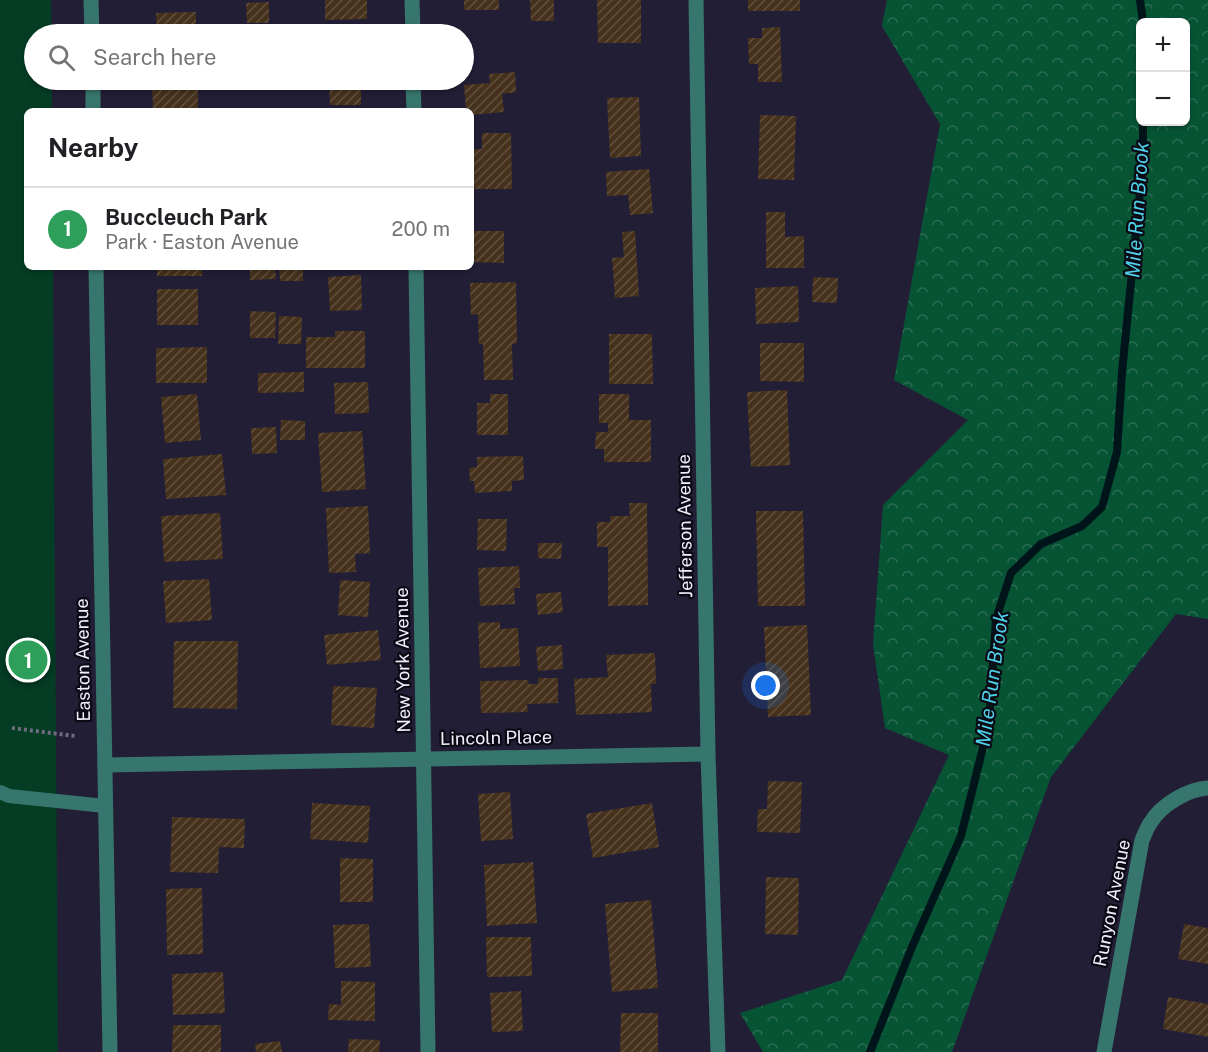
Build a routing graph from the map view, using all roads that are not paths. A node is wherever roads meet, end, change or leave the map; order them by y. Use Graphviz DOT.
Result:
graph roads {
  1 [pos="91,0"];
  2 [pos="412,0"];
  3 [pos="696,0"];
  4 [pos="92,24"];
  5 [pos="413,24"];
  6 [pos="93,90"];
  7 [pos="413,90"];
  8 [pos="93,108"];
  9 [pos="414,108"];
  10 [pos="96,270"];
  11 [pos="416,270"];
  12 [pos="708,754"];
  13 [pos="424,759"];
  14 [pos="105,765"];
  15 [pos="1204,789"];
  16 [pos="0,792"];
  17 [pos="105,806"];
  18 [pos="110,1052"];
  19 [pos="428,1052"];
  20 [pos="718,1052"];
  21 [pos="1104,1052"];
  1 -- 4 [label="street"];
  2 -- 5 [label="street"];
  3 -- 12 [label="street, Jefferson Avenue"];
  6 -- 8 [label="street"];
  7 -- 9 [label="street"];
  10 -- 14 [label="street, Easton Avenue"];
  11 -- 13 [label="street, New York Avenue"];
  12 -- 13 [label="street, Lincoln Place"];
  12 -- 20 [label="street, Jefferson Avenue"];
  13 -- 14 [label="street, Lincoln Place"];
  13 -- 19 [label="street, New York Avenue"];
  14 -- 17 [label="street, Easton Avenue"];
  15 -- 21 [label="street, Runyon Avenue"];
  16 -- 17 [label="lane"];
  17 -- 18 [label="street, Easton Avenue"];
}
